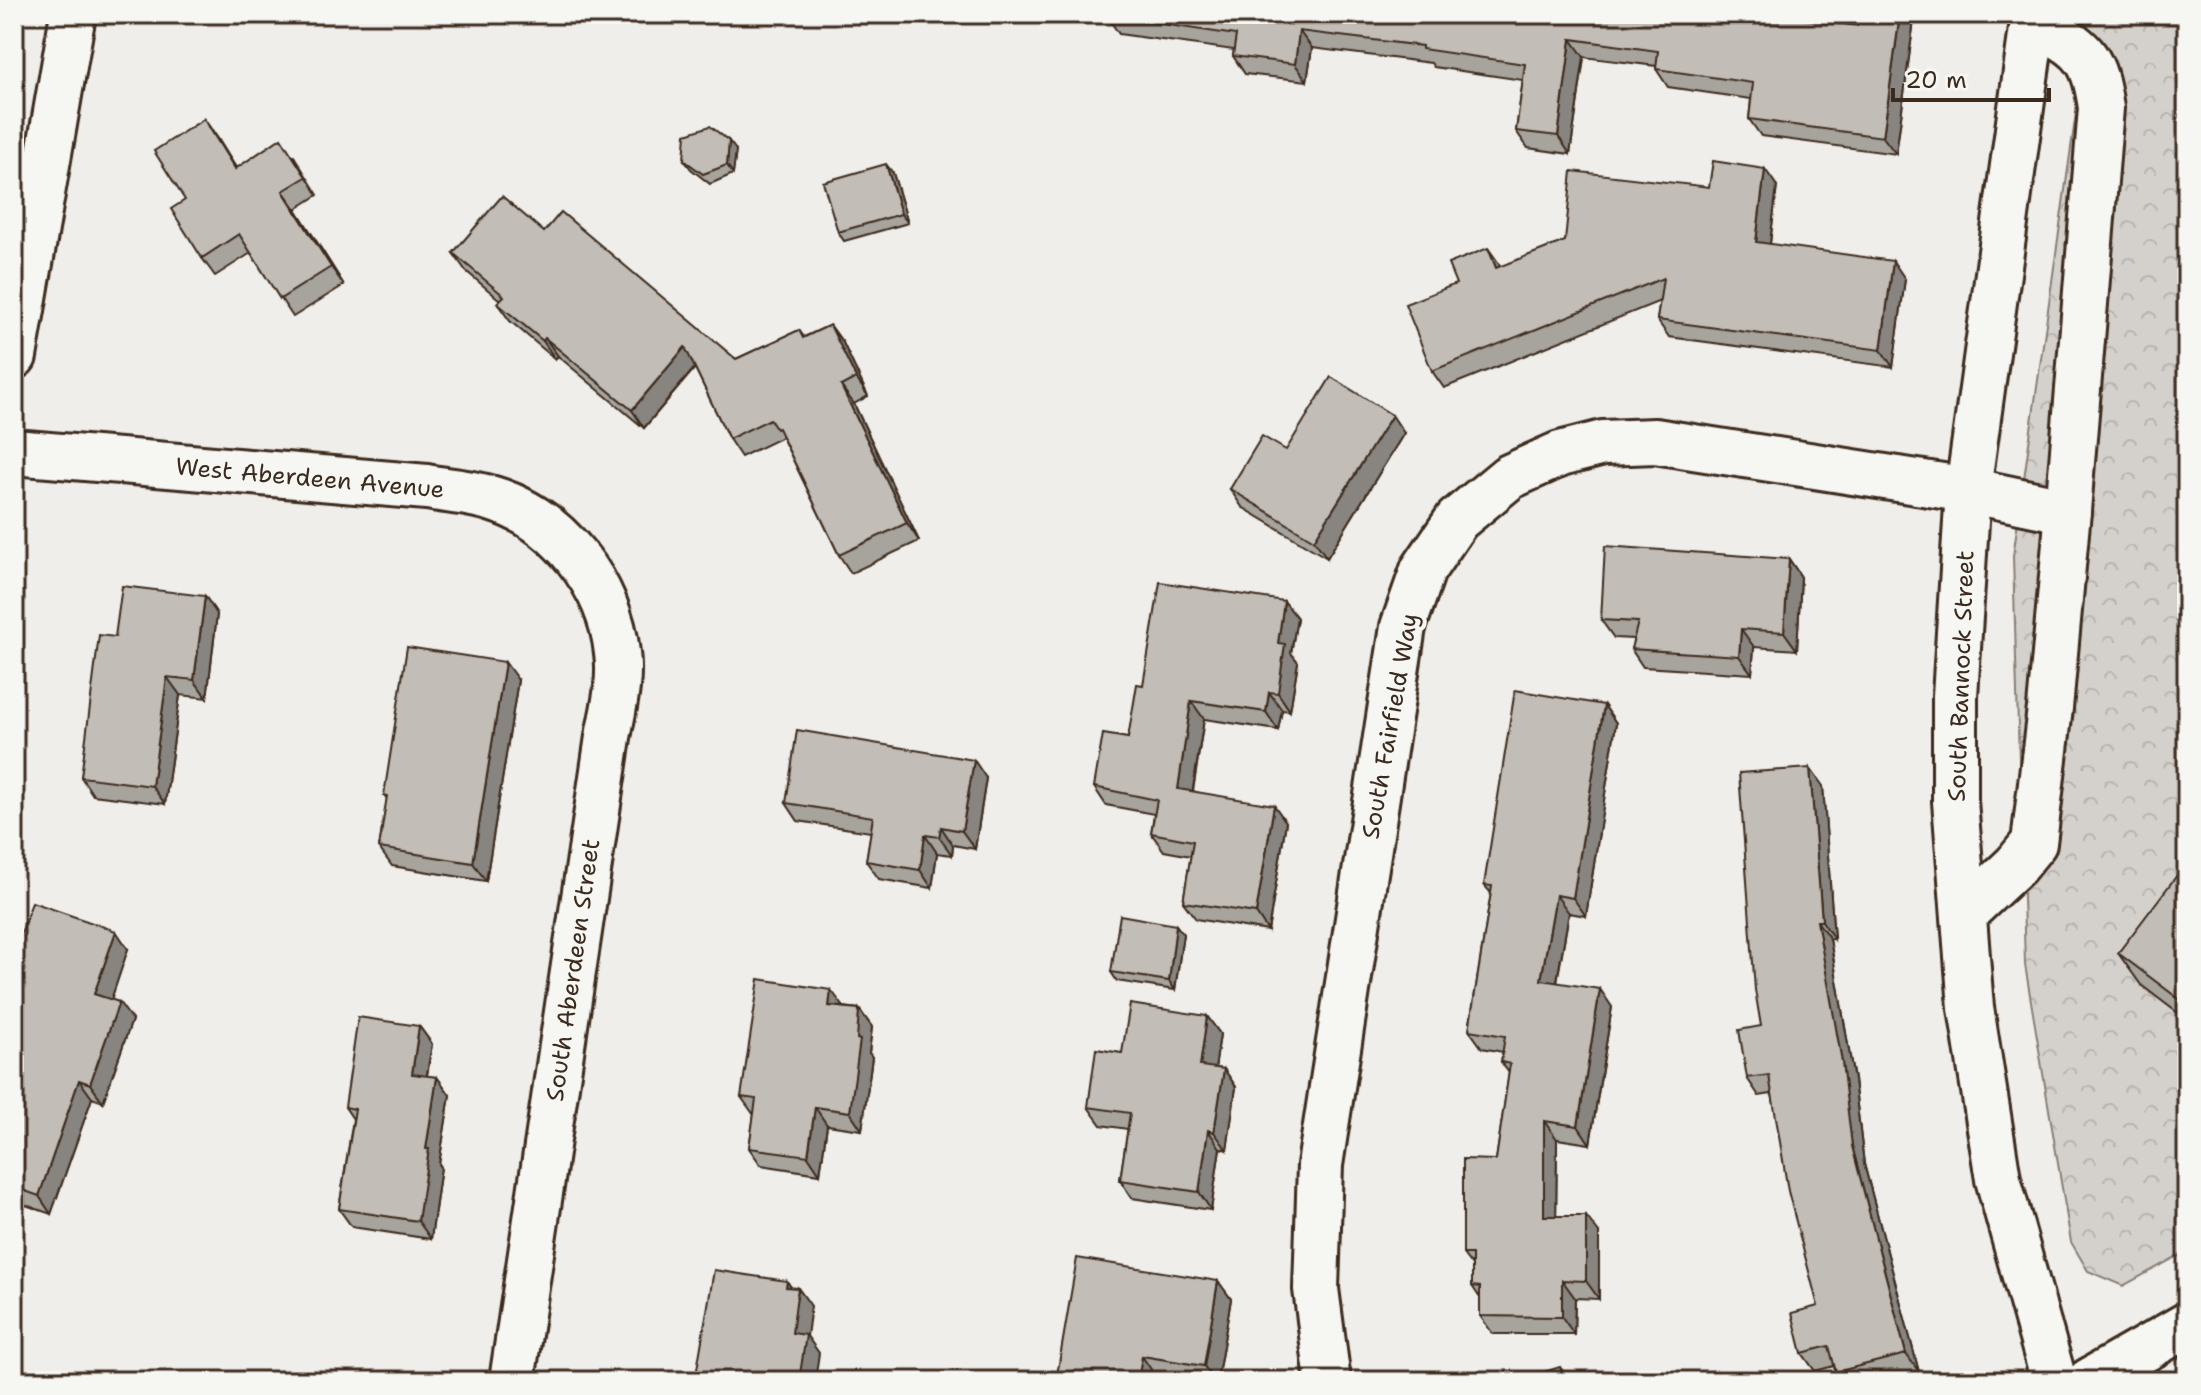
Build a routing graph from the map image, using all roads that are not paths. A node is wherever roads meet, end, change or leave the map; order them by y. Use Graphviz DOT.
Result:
graph roads {
  1 [pos="73,14"];
  2 [pos="2034,17"];
  3 [pos="14,356"];
  4 [pos="14,452"];
  5 [pos="1968,490"];
  6 [pos="2068,511"];
  7 [pos="583,564"];
  8 [pos="1965,913"];
  9 [pos="2187,1325"];
  10 [pos="512,1381"];
  11 [pos="1328,1381"];
  12 [pos="2054,1381"];
  13 [pos="2089,1381"];
  1 -- 3 [label="street"];
  2 -- 5 [label="street, South Bannock Street"];
  2 -- 6 [label="street"];
  4 -- 7 [label="street, West Aberdeen Avenue"];
  5 -- 6 [label="street, South Fairfield Way"];
  5 -- 8 [label="street, South Bannock Street"];
  5 -- 11 [label="street, South Fairfield Way"];
  6 -- 8 [label="street"];
  7 -- 10 [label="street, South Aberdeen Street"];
  8 -- 12 [label="street, South Bannock Street"];
  9 -- 13 [label="street"];
}
